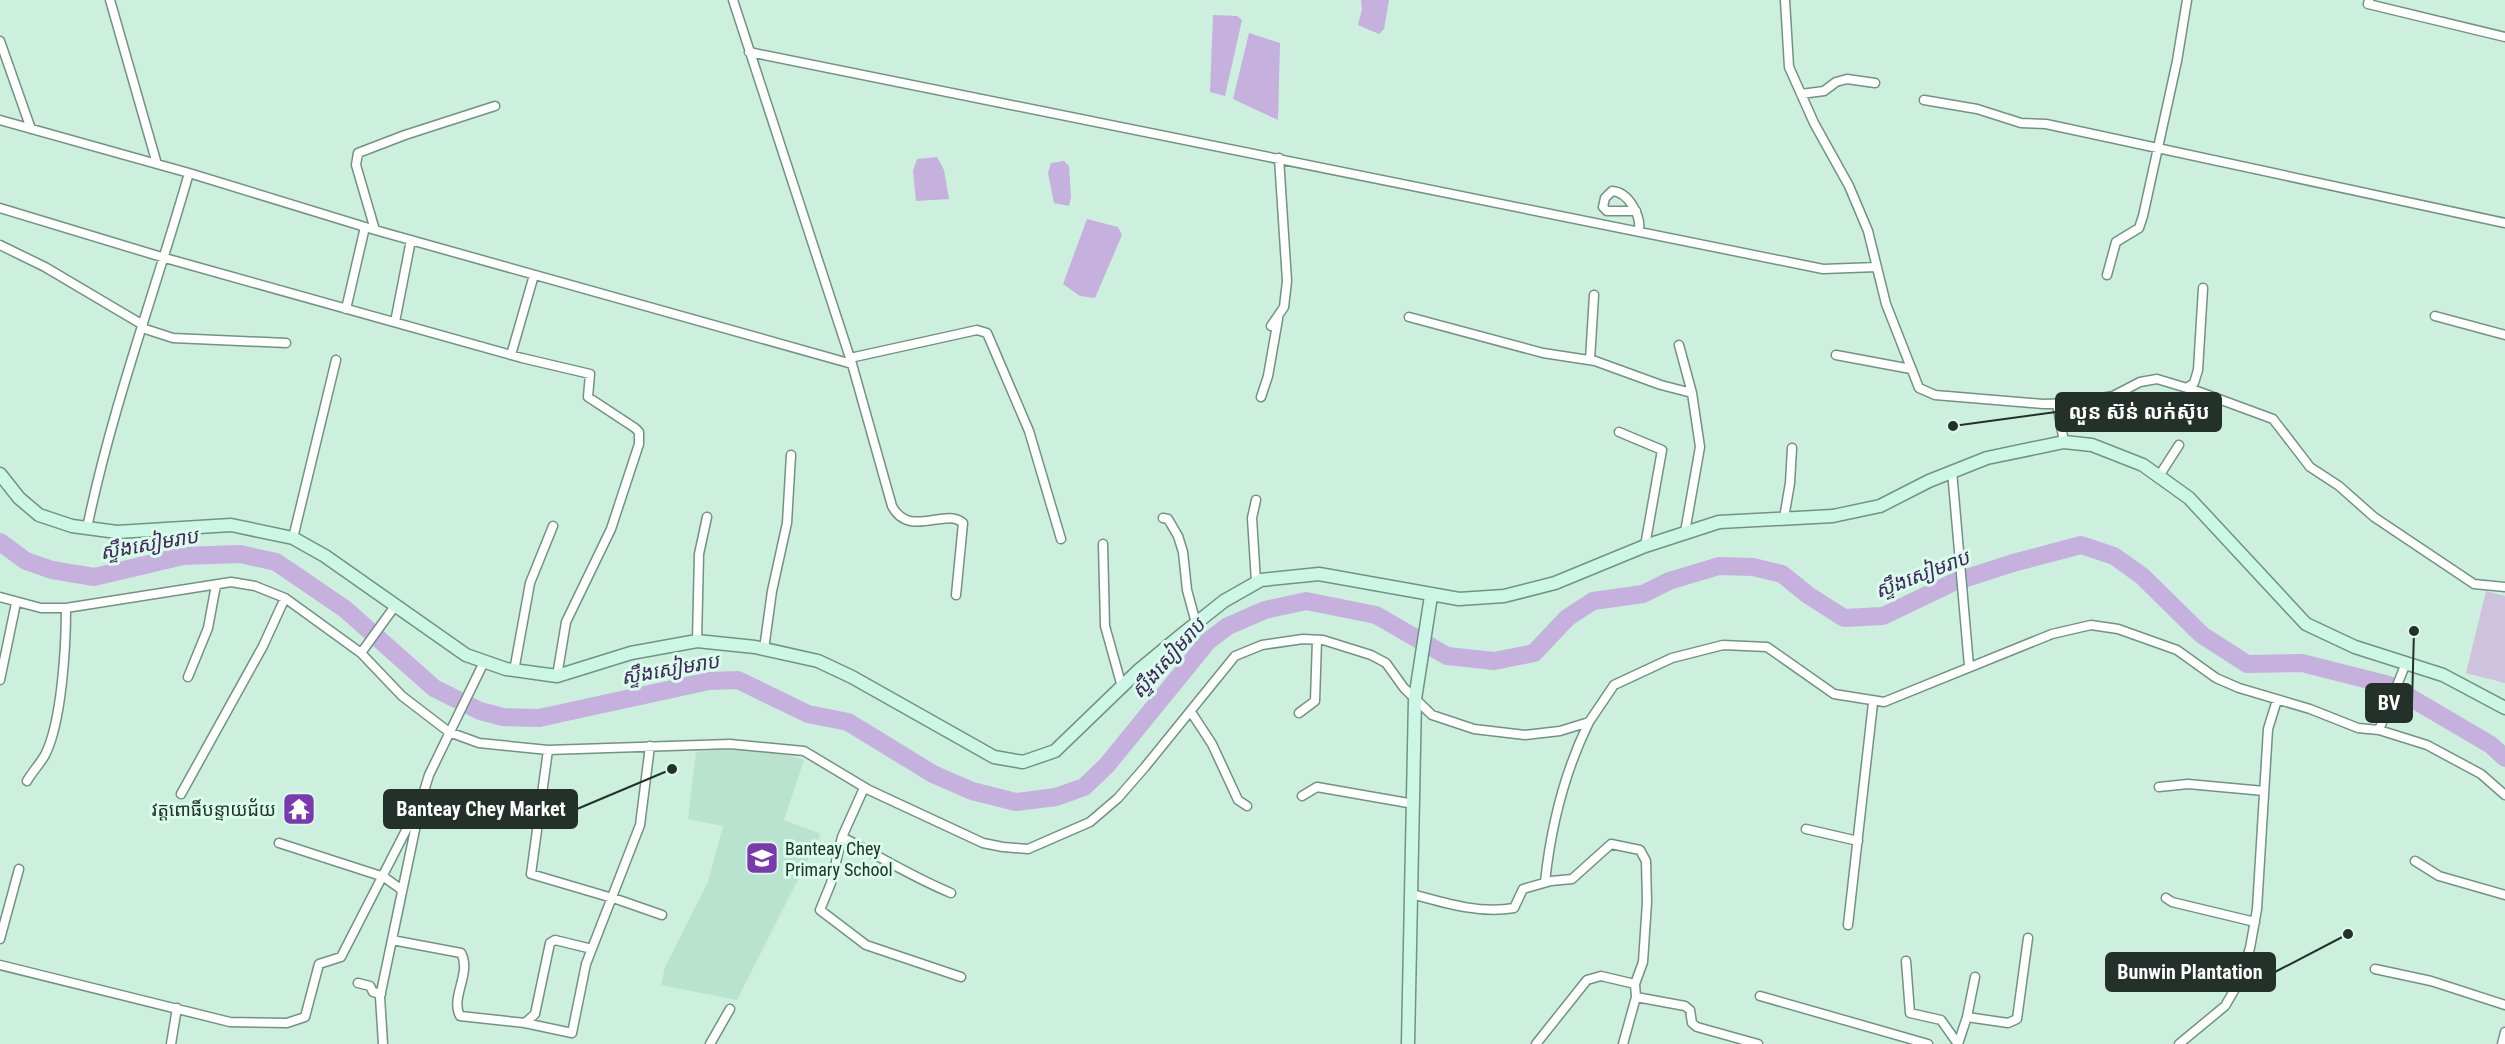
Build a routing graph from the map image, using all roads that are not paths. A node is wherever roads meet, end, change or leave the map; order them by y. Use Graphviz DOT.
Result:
graph roads {
  1 [pos="110,0"];
  2 [pos="733,0"];
  3 [pos="1785,0"];
  4 [pos="2187,0"];
  5 [pos="2369,0"];
  6 [pos="2505,37"];
  7 [pos="0,41"];
  8 [pos="749,52"];
  9 [pos="1875,83"];
  10 [pos="1801,94"];
  11 [pos="1924,100"];
  12 [pos="495,106"];
  13 [pos="0,120"];
  14 [pos="31,129"];
  15 [pos="2158,149"];
  16 [pos="1279,158"];
  17 [pos="157,164"];
  18 [pos="189,173"];
  19 [pos="0,208"];
  20 [pos="1636,211"];
  21 [pos="2505,222"];
  22 [pos="365,227"];
  23 [pos="375,230"];
  24 [pos="1639,230"];
  25 [pos="411,240"];
  26 [pos="0,245"];
  27 [pos="165,258"];
  28 [pos="1877,267"];
  29 [pos="534,275"];
  30 [pos="2107,275"];
  31 [pos="2203,288"];
  32 [pos="1594,295"];
  33 [pos="346,309"];
  34 [pos="2435,316"];
  35 [pos="1409,317"];
  36 [pos="1278,318"];
  37 [pos="394,322"];
  38 [pos="1271,326"];
  39 [pos="142,327"];
  40 [pos="2505,335"];
  41 [pos="286,343"];
  42 [pos="1679,345"];
  43 [pos="510,355"];
  44 [pos="1836,355"];
  45 [pos="336,360"];
  46 [pos="1590,360"];
  47 [pos="851,361"];
  48 [pos="1911,369"];
  49 [pos="2188,387"];
  50 [pos="1692,393"];
  51 [pos="1262,397"];
  52 [pos="2057,404"];
  53 [pos="1619,432"];
  54 [pos="2064,442"];
  55 [pos="2179,445"];
  56 [pos="1792,448"];
  57 [pos="791,455"];
  58 [pos="1952,471"];
  59 [pos="0,474"];
  60 [pos="2158,476"];
  61 [pos="1256,500"];
  62 [pos="707,517"];
  63 [pos="1163,518"];
  64 [pos="1784,518"];
  65 [pos="553,526"];
  66 [pos="87,528"];
  67 [pos="1686,532"];
  68 [pos="293,538"];
  69 [pos="1061,539"];
  70 [pos="1103,544"];
  71 [pos="1645,546"];
  72 [pos="1256,582"];
  73 [pos="216,585"];
  74 [pos="2505,587"];
  75 [pos="956,595"];
  76 [pos="1431,596"];
  77 [pos="0,597"];
  78 [pos="285,598"];
  79 [pos="16,603"];
  80 [pos="395,606"];
  81 [pos="66,608"];
  82 [pos="1196,623"];
  83 [pos="1317,640"];
  84 [pos="697,641"];
  85 [pos="364,649"];
  86 [pos="764,649"];
  87 [pos="484,662"];
  88 [pos="2406,663"];
  89 [pos="1969,666"];
  90 [pos="514,671"];
  91 [pos="557,676"];
  92 [pos="188,677"];
  93 [pos="0,680"];
  94 [pos="1122,687"];
  95 [pos="1416,694"];
  96 [pos="2277,699"];
  97 [pos="1873,703"];
  98 [pos="2505,708"];
  99 [pos="1191,712"];
  100 [pos="1299,713"];
  101 [pos="1589,722"];
  102 [pos="2379,730"];
  103 [pos="448,732"];
  104 [pos="650,746"];
  105 [pos="548,750"];
  106 [pos="27,781"];
  107 [pos="2159,786"];
  108 [pos="864,788"];
  109 [pos="2264,791"];
  110 [pos="181,794"];
  111 [pos="2505,795"];
  112 [pos="1302,796"];
  113 [pos="421,801"];
  114 [pos="1414,804"];
  115 [pos="1247,806"];
  116 [pos="1806,829"];
  117 [pos="842,837"];
  118 [pos="1858,841"];
  119 [pos="279,843"];
  120 [pos="2415,861"];
  121 [pos="19,869"];
  122 [pos="384,877"];
  123 [pos="1545,882"];
  124 [pos="402,890"];
  125 [pos="951,893"];
  126 [pos="1412,894"];
  127 [pos="2505,895"];
  128 [pos="610,897"];
  129 [pos="2166,898"];
  130 [pos="662,915"];
  131 [pos="2255,922"];
  132 [pos="1848,925"];
  133 [pos="2028,938"];
  134 [pos="0,939"];
  135 [pos="392,940"];
  136 [pos="592,949"];
  137 [pos="1906,961"];
  138 [pos="0,965"];
  139 [pos="2375,969"];
  140 [pos="961,977"];
  141 [pos="1975,977"];
  142 [pos="358,983"];
  143 [pos="1635,984"];
  144 [pos="381,994"];
  145 [pos="1760,996"];
  146 [pos="1636,997"];
  147 [pos="2505,1005"];
  148 [pos="177,1008"];
  149 [pos="730,1009"];
  150 [pos="1967,1017"];
  151 [pos="525,1023"];
  152 [pos="2505,1032"];
  153 [pos="171,1044"];
  154 [pos="383,1044"];
  155 [pos="710,1044"];
  156 [pos="1408,1044"];
  157 [pos="1536,1044"];
  158 [pos="1623,1044"];
  159 [pos="1758,1044"];
  160 [pos="1928,1044"];
  161 [pos="1958,1044"];
  162 [pos="2179,1044"];
  163 [pos="2502,1044"];
  1 -- 17 [label="street"];
  2 -- 8 [label="street"];
  3 -- 10 [label="street"];
  4 -- 15 [label="street"];
  5 -- 6 [label="street"];
  7 -- 14 [label="street"];
  8 -- 16 [label="street"];
  8 -- 47 [label="street"];
  9 -- 10 [label="street"];
  10 -- 28 [label="street"];
  11 -- 15 [label="street"];
  12 -- 23 [label="street"];
  13 -- 14 [label="street"];
  14 -- 17 [label="street"];
  15 -- 21 [label="street"];
  15 -- 30 [label="street"];
  16 -- 24 [label="street"];
  16 -- 36 [label="street"];
  17 -- 18 [label="street"];
  18 -- 22 [label="street"];
  18 -- 27 [label="street"];
  19 -- 27 [label="street"];
  20 -- 24 [label="street"];
  22 -- 23 [label="street"];
  22 -- 33 [label="street"];
  23 -- 25 [label="street"];
  24 -- 28 [label="street"];
  25 -- 29 [label="street"];
  25 -- 37 [label="street"];
  26 -- 39 [label="street"];
  27 -- 33 [label="street"];
  27 -- 39 [label="street"];
  28 -- 48 [label="street"];
  29 -- 43 [label="street"];
  29 -- 47 [label="street"];
  31 -- 49 [label="street"];
  32 -- 46 [label="street"];
  33 -- 37 [label="street"];
  34 -- 40 [label="street"];
  35 -- 46 [label="street"];
  36 -- 38 [label="street"];
  36 -- 51 [label="street"];
  37 -- 43 [label="street"];
  39 -- 41 [label="street"];
  39 -- 66 [label="street"];
  42 -- 50 [label="street"];
  43 -- 91 [label="street"];
  44 -- 48 [label="street"];
  45 -- 68 [label="street"];
  46 -- 50 [label="street"];
  47 -- 69 [label="street"];
  47 -- 75 [label="street"];
  48 -- 52 [label="street"];
  49 -- 52 [label="street"];
  49 -- 74 [label="street"];
  50 -- 67 [label="street"];
  52 -- 54 [label="street"];
  53 -- 71 [label="street"];
  54 -- 58 [label="street"];
  54 -- 60 [label="street"];
  55 -- 60 [label="street"];
  56 -- 64 [label="street"];
  57 -- 86 [label="street"];
  58 -- 64 [label="street"];
  58 -- 89 [label="street"];
  59 -- 66 [label="street"];
  60 -- 88 [label="street"];
  61 -- 72 [label="street"];
  62 -- 84 [label="street"];
  63 -- 82 [label="street"];
  64 -- 67 [label="street"];
  65 -- 90 [label="street"];
  66 -- 68 [label="street"];
  67 -- 71 [label="street"];
  68 -- 80 [label="street"];
  70 -- 94 [label="street"];
  71 -- 76 [label="street"];
  72 -- 76 [label="street"];
  72 -- 82 [label="street"];
  73 -- 78 [label="street"];
  73 -- 81 [label="street"];
  73 -- 92 [label="street"];
  76 -- 95 [label="street"];
  77 -- 79 [label="street"];
  78 -- 85 [label="street"];
  78 -- 110 [label="street"];
  79 -- 81 [label="street"];
  79 -- 93 [label="street"];
  80 -- 85 [label="street"];
  80 -- 87 [label="street"];
  81 -- 106 [label="street"];
  82 -- 94 [label="street"];
  83 -- 95 [label="street"];
  83 -- 99 [label="street"];
  83 -- 100 [label="street"];
  84 -- 86 [label="street"];
  84 -- 91 [label="street"];
  85 -- 103 [label="street"];
  86 -- 94 [label="street"];
  87 -- 90 [label="street"];
  87 -- 103 [label="street"];
  88 -- 98 [label="street"];
  88 -- 102 [label="street"];
  89 -- 96 [label="street"];
  89 -- 97 [label="street"];
  90 -- 91 [label="street"];
  95 -- 101 [label="street"];
  95 -- 114 [label="street"];
  96 -- 102 [label="street"];
  96 -- 109 [label="street"];
  97 -- 101 [label="street"];
  97 -- 118 [label="street"];
  99 -- 108 [label="street"];
  99 -- 115 [label="street"];
  101 -- 123 [label="street"];
  102 -- 111 [label="street"];
  103 -- 105 [label="street"];
  103 -- 113 [label="street"];
  104 -- 105 [label="street"];
  104 -- 108 [label="street"];
  104 -- 128 [label="street"];
  105 -- 128 [label="street"];
  107 -- 109 [label="street"];
  108 -- 117 [label="street"];
  109 -- 131 [label="street"];
  112 -- 114 [label="street"];
  113 -- 122 [label="street"];
  113 -- 124 [label="street"];
  114 -- 126 [label="street"];
  116 -- 118 [label="street"];
  117 -- 125 [label="street"];
  117 -- 140 [label="street"];
  118 -- 132 [label="street"];
  119 -- 122 [label="street"];
  120 -- 127 [label="street"];
  121 -- 134 [label="street"];
  122 -- 124 [label="street"];
  122 -- 148 [label="street"];
  123 -- 126 [label="street"];
  123 -- 143 [label="street"];
  124 -- 135 [label="street"];
  126 -- 156 [label="street"];
  128 -- 130 [label="street"];
  128 -- 136 [label="street"];
  129 -- 131 [label="street"];
  131 -- 162 [label="street"];
  133 -- 150 [label="street"];
  135 -- 144 [label="street"];
  135 -- 151 [label="street"];
  136 -- 151 [label="street"];
  136 -- 151 [label="street"];
  137 -- 161 [label="street"];
  138 -- 148 [label="street"];
  139 -- 147 [label="street"];
  141 -- 150 [label="street"];
  142 -- 144 [label="street"];
  143 -- 146 [label="street"];
  143 -- 157 [label="street"];
  144 -- 154 [label="street"];
  145 -- 160 [label="street"];
  146 -- 158 [label="street"];
  146 -- 159 [label="street"];
  148 -- 153 [label="street"];
  149 -- 155 [label="street"];
  150 -- 161 [label="street"];
  152 -- 163 [label="street"];
}
